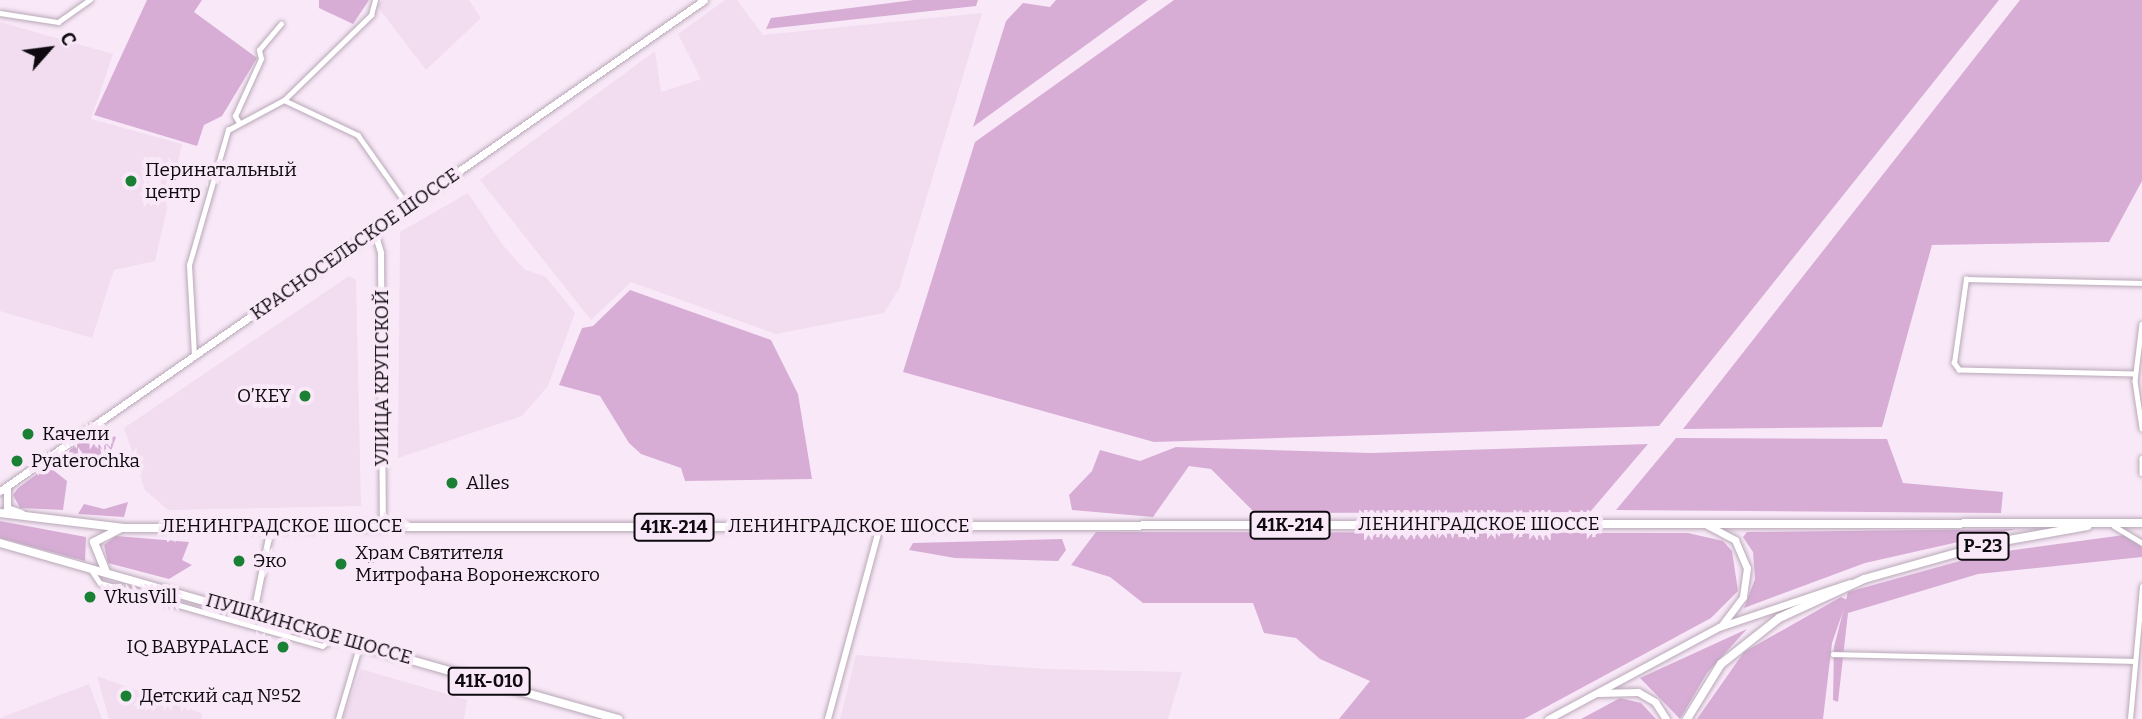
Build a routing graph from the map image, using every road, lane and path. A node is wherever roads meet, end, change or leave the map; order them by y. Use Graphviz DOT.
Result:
graph roads {
  1 [pos="90,0"];
  2 [pos="375,0"];
  3 [pos="704,0"];
  4 [pos="0,13"];
  5 [pos="281,24"];
  6 [pos="285,100"];
  7 [pos="239,123"];
  8 [pos="409,206"];
  9 [pos="374,233"];
  10 [pos="2142,283"];
  11 [pos="2142,324"];
  12 [pos="195,356"];
  13 [pos="2135,374"];
  14 [pos="2142,428"];
  15 [pos="2142,458"];
  16 [pos="2142,473"];
  17 [pos="3,489"];
  18 [pos="0,513"];
  19 [pos="1700,523"];
  20 [pos="2103,523"];
  21 [pos="2142,523"];
  22 [pos="66,524"];
  23 [pos="383,526"];
  24 [pos="880,526"];
  25 [pos="271,527"];
  26 [pos="124,528"];
  27 [pos="0,543"];
  28 [pos="2142,543"];
  29 [pos="89,567"];
  30 [pos="106,572"];
  31 [pos="1864,579"];
  32 [pos="2142,587"];
  33 [pos="254,614"];
  34 [pos="1719,628"];
  35 [pos="337,636"];
  36 [pos="360,643"];
  37 [pos="1833,654"];
  38 [pos="2135,661"];
  39 [pos="1584,697"];
  40 [pos="338,719"];
  41 [pos="618,719"];
  42 [pos="828,719"];
  43 [pos="1548,719"];
  44 [pos="1666,719"];
  45 [pos="1687,719"];
  46 [pos="2130,719"];
  1 -- 4 [label="street"];
  2 -- 6 [label="street"];
  3 -- 8 [label="main road, КРАСНОСЕЛЬСКОЕ ШОССЕ"];
  5 -- 7 [label="street"];
  6 -- 7 [label="street"];
  6 -- 8 [label="street"];
  7 -- 12 [label="street"];
  8 -- 9 [label="main road, КРАСНОСЕЛЬСКОЕ ШОССЕ"];
  9 -- 12 [label="main road, КРАСНОСЕЛЬСКОЕ ШОССЕ"];
  9 -- 23 [label="street, УЛИЦА КРУПСКОЙ"];
  10 -- 13 [label="street"];
  11 -- 13 [label="street"];
  12 -- 17 [label="main road, КРАСНОСЕЛЬСКОЕ ШОССЕ"];
  13 -- 14 [label="street"];
  15 -- 16 [label="street"];
  17 -- 22 [label="main road, КРАСНОСЕЛЬСКОЕ ШОССЕ"];
  18 -- 22 [label="main road, ЛЕНИНГРАДСКОЕ ШОССЕ / 41К-214"];
  19 -- 20 [label="main road, 41К-214"];
  19 -- 24 [label="main road, ЛЕНИНГРАДСКОЕ ШОССЕ / 41К-214"];
  19 -- 34 [label="main road, 41К-214"];
  20 -- 21 [label="main road, Р-23"];
  20 -- 28 [label="street"];
  20 -- 31 [label="main road, Р-23"];
  22 -- 26 [label="main road, ЛЕНИНГРАДСКОЕ ШОССЕ / 41К-214"];
  23 -- 24 [label="main road, ЛЕНИНГРАДСКОЕ ШОССЕ / 41К-214"];
  23 -- 25 [label="main road, ЛЕНИНГРАДСКОЕ ШОССЕ / 41К-214"];
  24 -- 42 [label="street"];
  25 -- 26 [label="main road, ЛЕНИНГРАДСКОЕ ШОССЕ / 41К-214"];
  25 -- 33 [label="street"];
  26 -- 30 [label="main road"];
  27 -- 29 [label="main road, ПУШКИНСКОЕ ШОССЕ / 41К-010"];
  29 -- 30 [label="main road, ПУШКИНСКОЕ ШОССЕ / 41К-010"];
  29 -- 35 [label="street"];
  30 -- 33 [label="main road, ПУШКИНСКОЕ ШОССЕ / 41К-010"];
  31 -- 34 [label="main road, Р-23"];
  31 -- 45 [label="main road"];
  32 -- 38 [label="street"];
  33 -- 35 [label="main road, ПУШКИНСКОЕ ШОССЕ / 41К-010"];
  34 -- 39 [label="main road, Р-23"];
  35 -- 36 [label="main road, ПУШКИНСКОЕ ШОССЕ / 41К-010"];
  36 -- 40 [label="street"];
  36 -- 41 [label="main road, ПУШКИНСКОЕ ШОССЕ / 41К-010"];
  37 -- 38 [label="street"];
  38 -- 46 [label="street"];
  39 -- 43 [label="main road, Р-23"];
  39 -- 44 [label="main road"];
}
